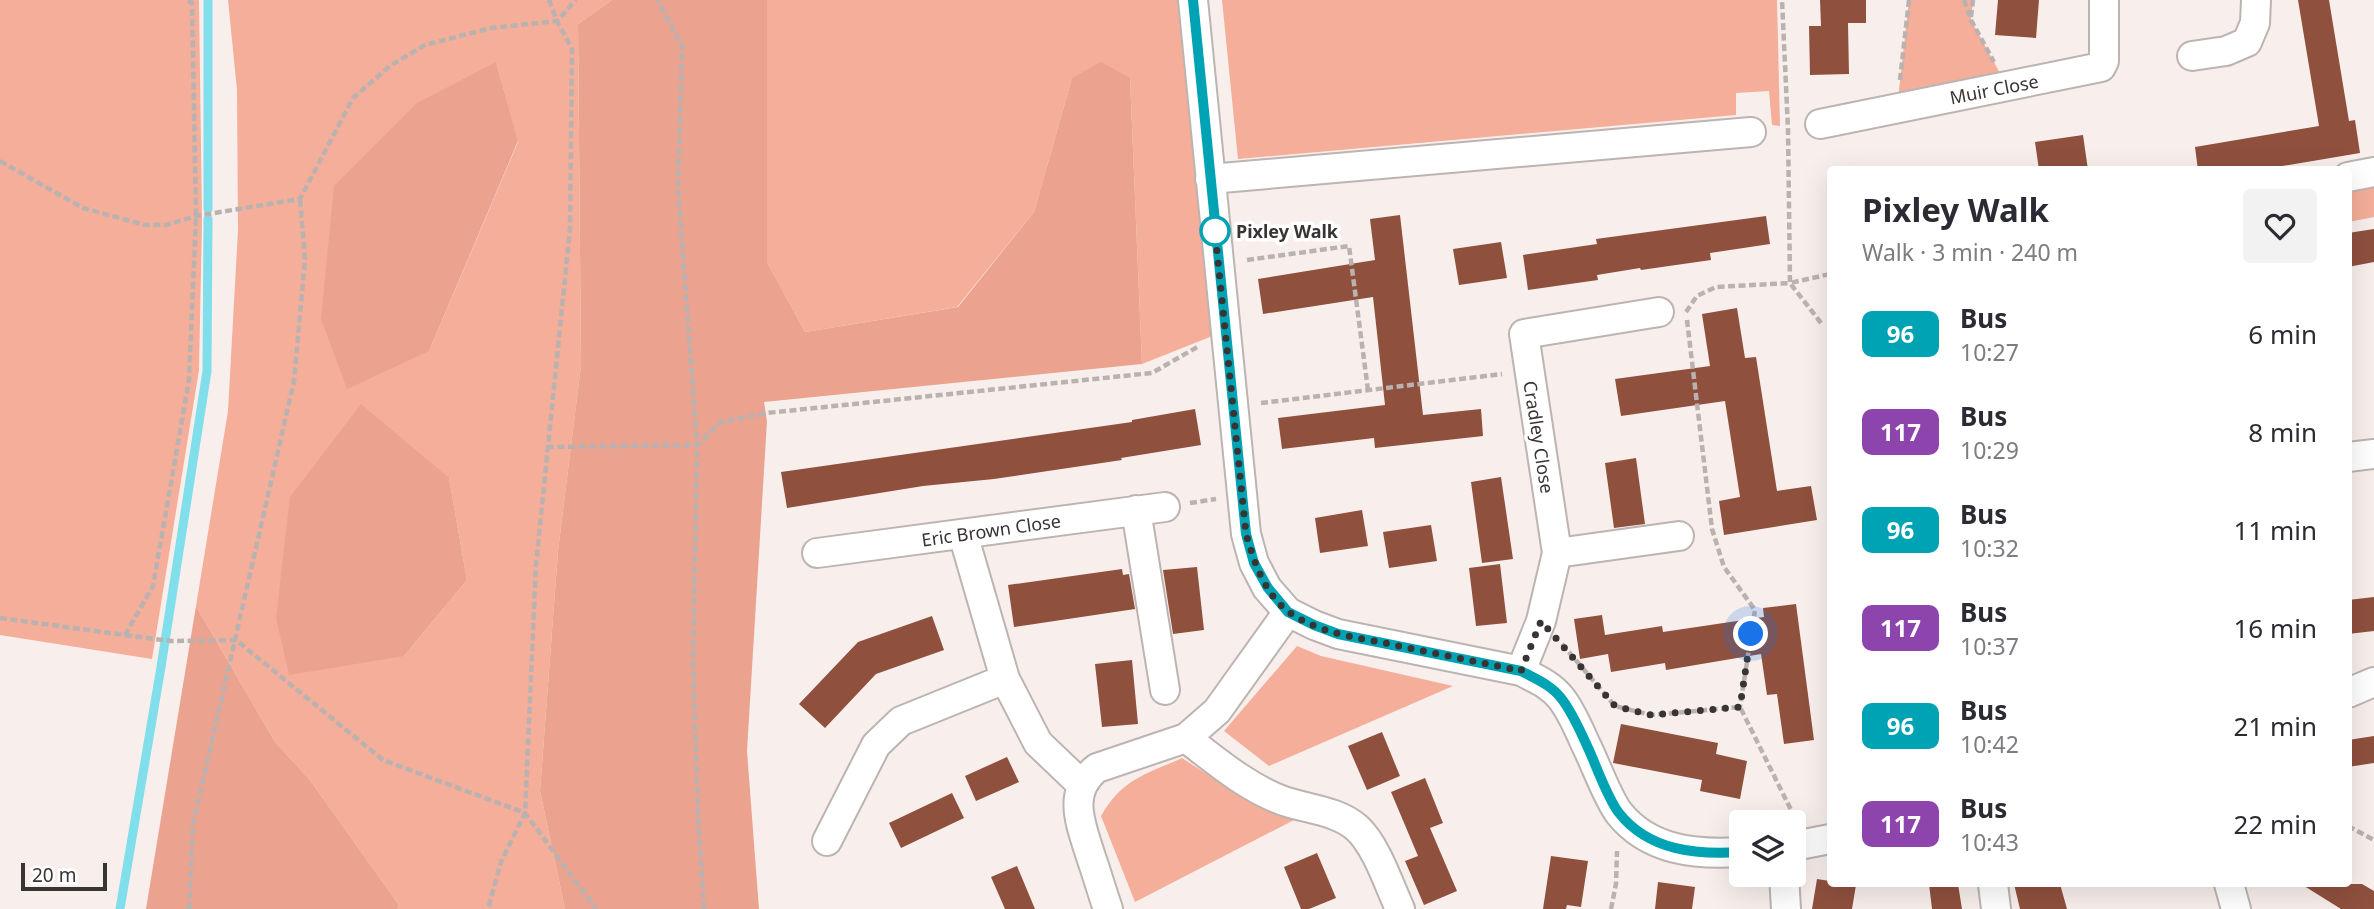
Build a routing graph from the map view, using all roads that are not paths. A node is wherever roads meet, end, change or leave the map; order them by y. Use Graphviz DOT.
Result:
graph roads {
  1 [pos="1193,0"];
  2 [pos="2104,0"];
  3 [pos="2256,0"];
  4 [pos="2192,56"];
  5 [pos="1820,124"];
  6 [pos="1751,132"];
  7 [pos="2374,172"];
  8 [pos="2352,176"];
  9 [pos="1210,179"];
  10 [pos="1659,312"];
  11 [pos="2374,454"];
  12 [pos="2352,457"];
  13 [pos="1165,507"];
  14 [pos="1136,510"];
  15 [pos="963,534"];
  16 [pos="1679,536"];
  17 [pos="817,553"];
  18 [pos="1557,553"];
  19 [pos="1288,612"];
  20 [pos="1521,671"];
  21 [pos="1005,679"];
  22 [pos="2374,682"];
  23 [pos="1165,690"];
  24 [pos="2352,691"];
  25 [pos="1186,738"];
  26 [pos="1082,785"];
  27 [pos="827,841"];
  28 [pos="1729,852"];
  29 [pos="1785,887"];
  30 [pos="1993,887"];
  31 [pos="2230,887"];
  32 [pos="1108,909"];
  33 [pos="1400,909"];
  34 [pos="1786,909"];
  35 [pos="1996,909"];
  36 [pos="2236,909"];
  1 -- 9 [label="street"];
  2 -- 5 [label="street, Muir Close"];
  3 -- 4 [label="street"];
  6 -- 9 [label="street"];
  7 -- 8 [label="street"];
  9 -- 19 [label="street"];
  10 -- 18 [label="street, Cradley Close"];
  11 -- 12 [label="street"];
  13 -- 14 [label="street, Eric Brown Close"];
  14 -- 15 [label="street, Eric Brown Close"];
  14 -- 23 [label="street"];
  15 -- 17 [label="street, Eric Brown Close"];
  15 -- 21 [label="street"];
  16 -- 18 [label="street"];
  18 -- 20 [label="street, Cradley Close"];
  19 -- 20 [label="street"];
  19 -- 25 [label="street"];
  20 -- 28 [label="street"];
  21 -- 26 [label="street"];
  21 -- 27 [label="street"];
  22 -- 24 [label="street"];
  25 -- 26 [label="street"];
  25 -- 33 [label="street"];
  26 -- 32 [label="street"];
  29 -- 34 [label="street"];
  30 -- 35 [label="street"];
  31 -- 36 [label="street"];
}
